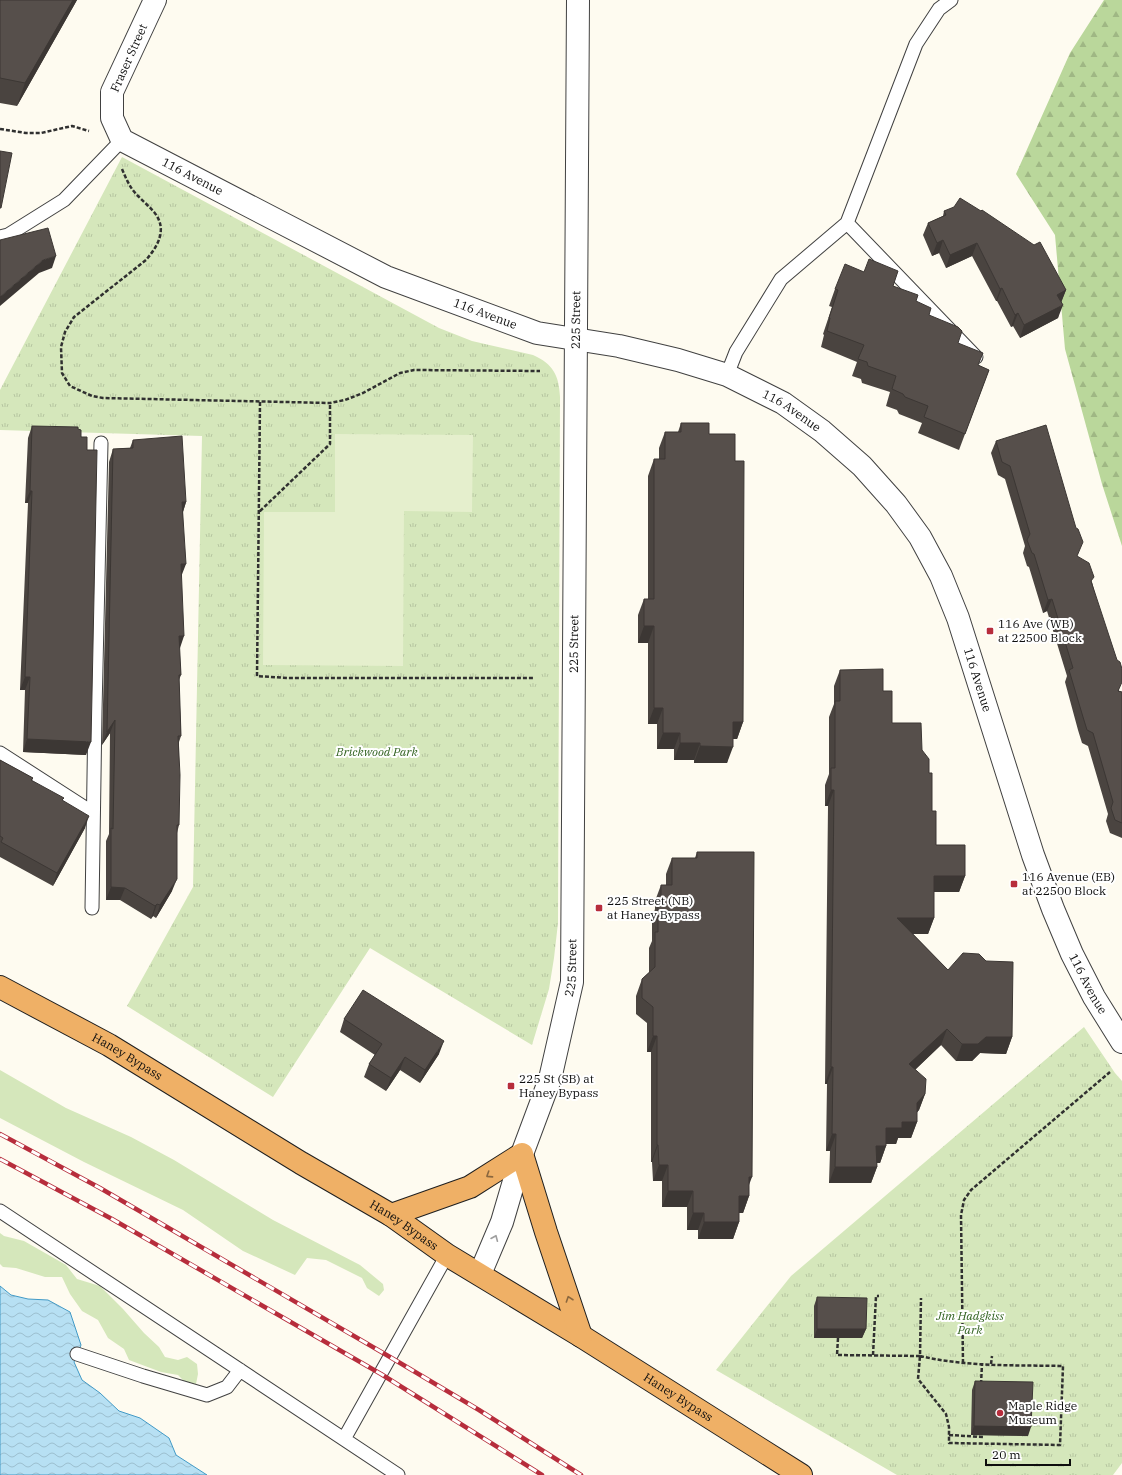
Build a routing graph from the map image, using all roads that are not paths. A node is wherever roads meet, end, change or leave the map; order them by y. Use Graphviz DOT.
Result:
graph roads {
  1 [pos="155,0"];
  2 [pos="578,0"];
  3 [pos="951,0"];
  4 [pos="122,140"];
  5 [pos="847,223"];
  6 [pos="0,237"];
  7 [pos="575,338"];
  8 [pos="976,357"];
  9 [pos="727,375"];
  10 [pos="101,443"];
  11 [pos="0,753"];
  12 [pos="93,813"];
  13 [pos="92,908"];
  14 [pos="0,987"];
  15 [pos="1122,1042"];
  16 [pos="522,1154"];
  17 [pos="0,1212"];
  18 [pos="391,1215"];
  19 [pos="447,1255"];
  20 [pos="480,1274"];
  21 [pos="581,1336"];
  22 [pos="77,1354"];
  23 [pos="240,1370"];
  24 [pos="344,1439"];
  25 [pos="398,1475"];
  26 [pos="801,1475"];
  1 -- 4 [label="street, Fraser Street"];
  2 -- 7 [label="street, 225 Street"];
  3 -- 5 [label="lane"];
  4 -- 6 [label="lane"];
  4 -- 7 [label="street, 116 Avenue"];
  5 -- 8 [label="lane"];
  5 -- 9 [label="lane"];
  7 -- 9 [label="street, 116 Avenue"];
  7 -- 16 [label="street, 225 Street"];
  9 -- 15 [label="street, 116 Avenue"];
  10 -- 12 [label="lane"];
  11 -- 12 [label="lane"];
  12 -- 13 [label="lane"];
  14 -- 18 [label="highway, Haney Bypass"];
  16 -- 18 [label="highway, one-way"];
  20 -- 16 [label="street, 225 Street, one-way"];
  21 -- 16 [label="highway, one-way"];
  17 -- 23 [label="lane"];
  18 -- 19 [label="highway, Haney Bypass"];
  19 -- 20 [label="highway, Haney Bypass"];
  19 -- 24 [label="lane"];
  20 -- 21 [label="highway, Haney Bypass"];
  21 -- 26 [label="highway, Haney Bypass"];
  22 -- 23 [label="lane"];
  23 -- 24 [label="lane"];
  24 -- 25 [label="lane"];
}
